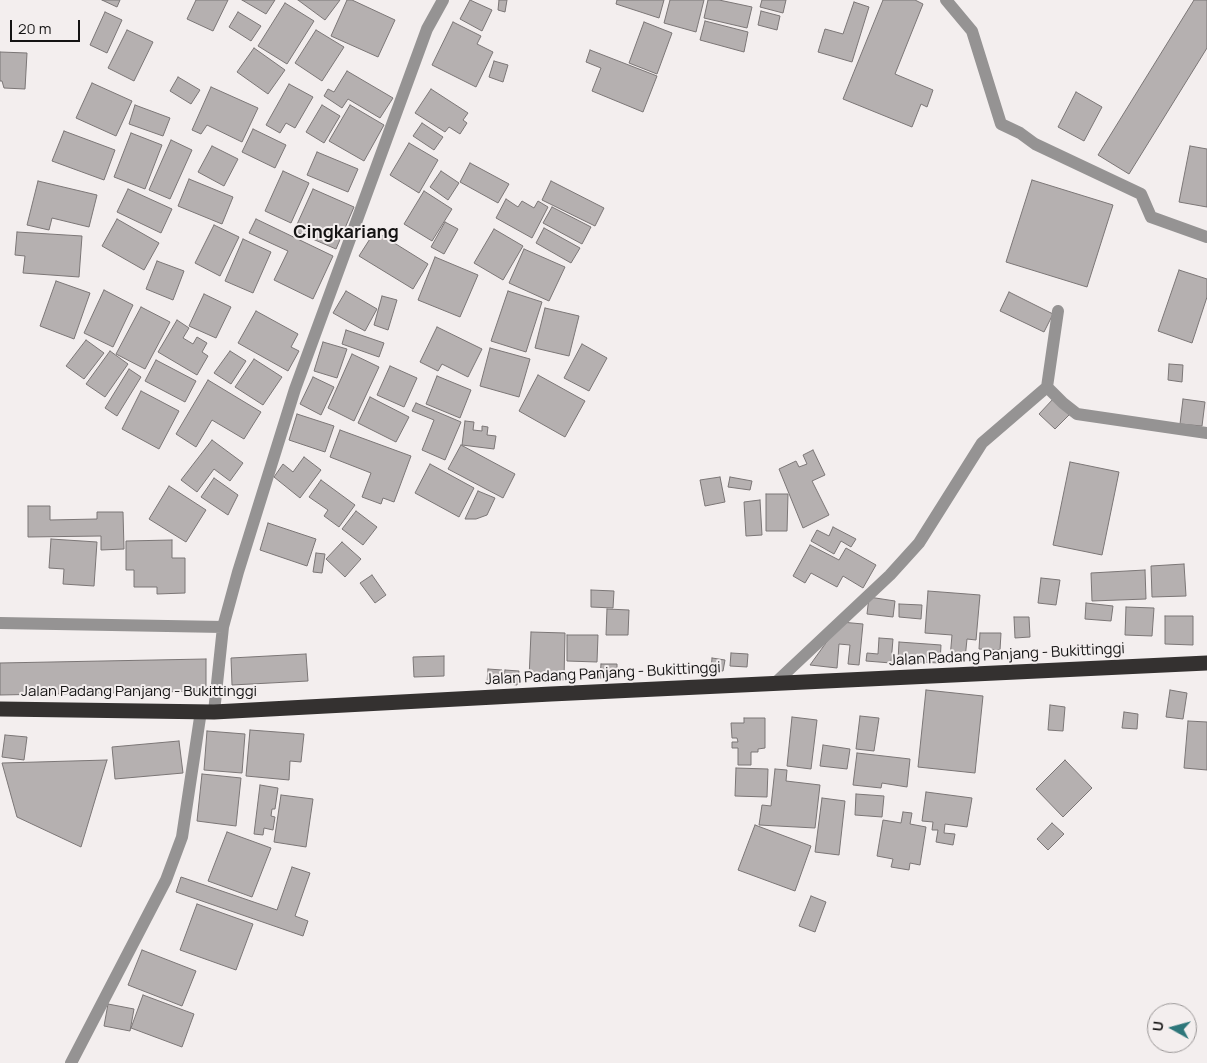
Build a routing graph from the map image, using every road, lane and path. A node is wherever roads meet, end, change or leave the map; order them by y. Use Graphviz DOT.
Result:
graph roads {
  1 [pos="443,0"];
  2 [pos="946,0"];
  3 [pos="1207,237"];
  4 [pos="1058,312"];
  5 [pos="1047,387"];
  6 [pos="1207,433"];
  7 [pos="0,624"];
  8 [pos="223,627"];
  9 [pos="1207,663"];
  10 [pos="774,684"];
  11 [pos="0,709"];
  12 [pos="207,711"];
  13 [pos="71,1063"];
  1 -- 8 [label="street"];
  2 -- 3 [label="street"];
  4 -- 5 [label="street"];
  5 -- 6 [label="street"];
  5 -- 10 [label="street"];
  7 -- 8 [label="street"];
  8 -- 12 [label="street"];
  9 -- 10 [label="highway, Jalan Padang Panjang - Bukittinggi"];
  10 -- 12 [label="highway, Jalan Padang Panjang - Bukittinggi"];
  11 -- 12 [label="highway, Jalan Padang Panjang - Bukittinggi"];
  12 -- 13 [label="street"];
}
